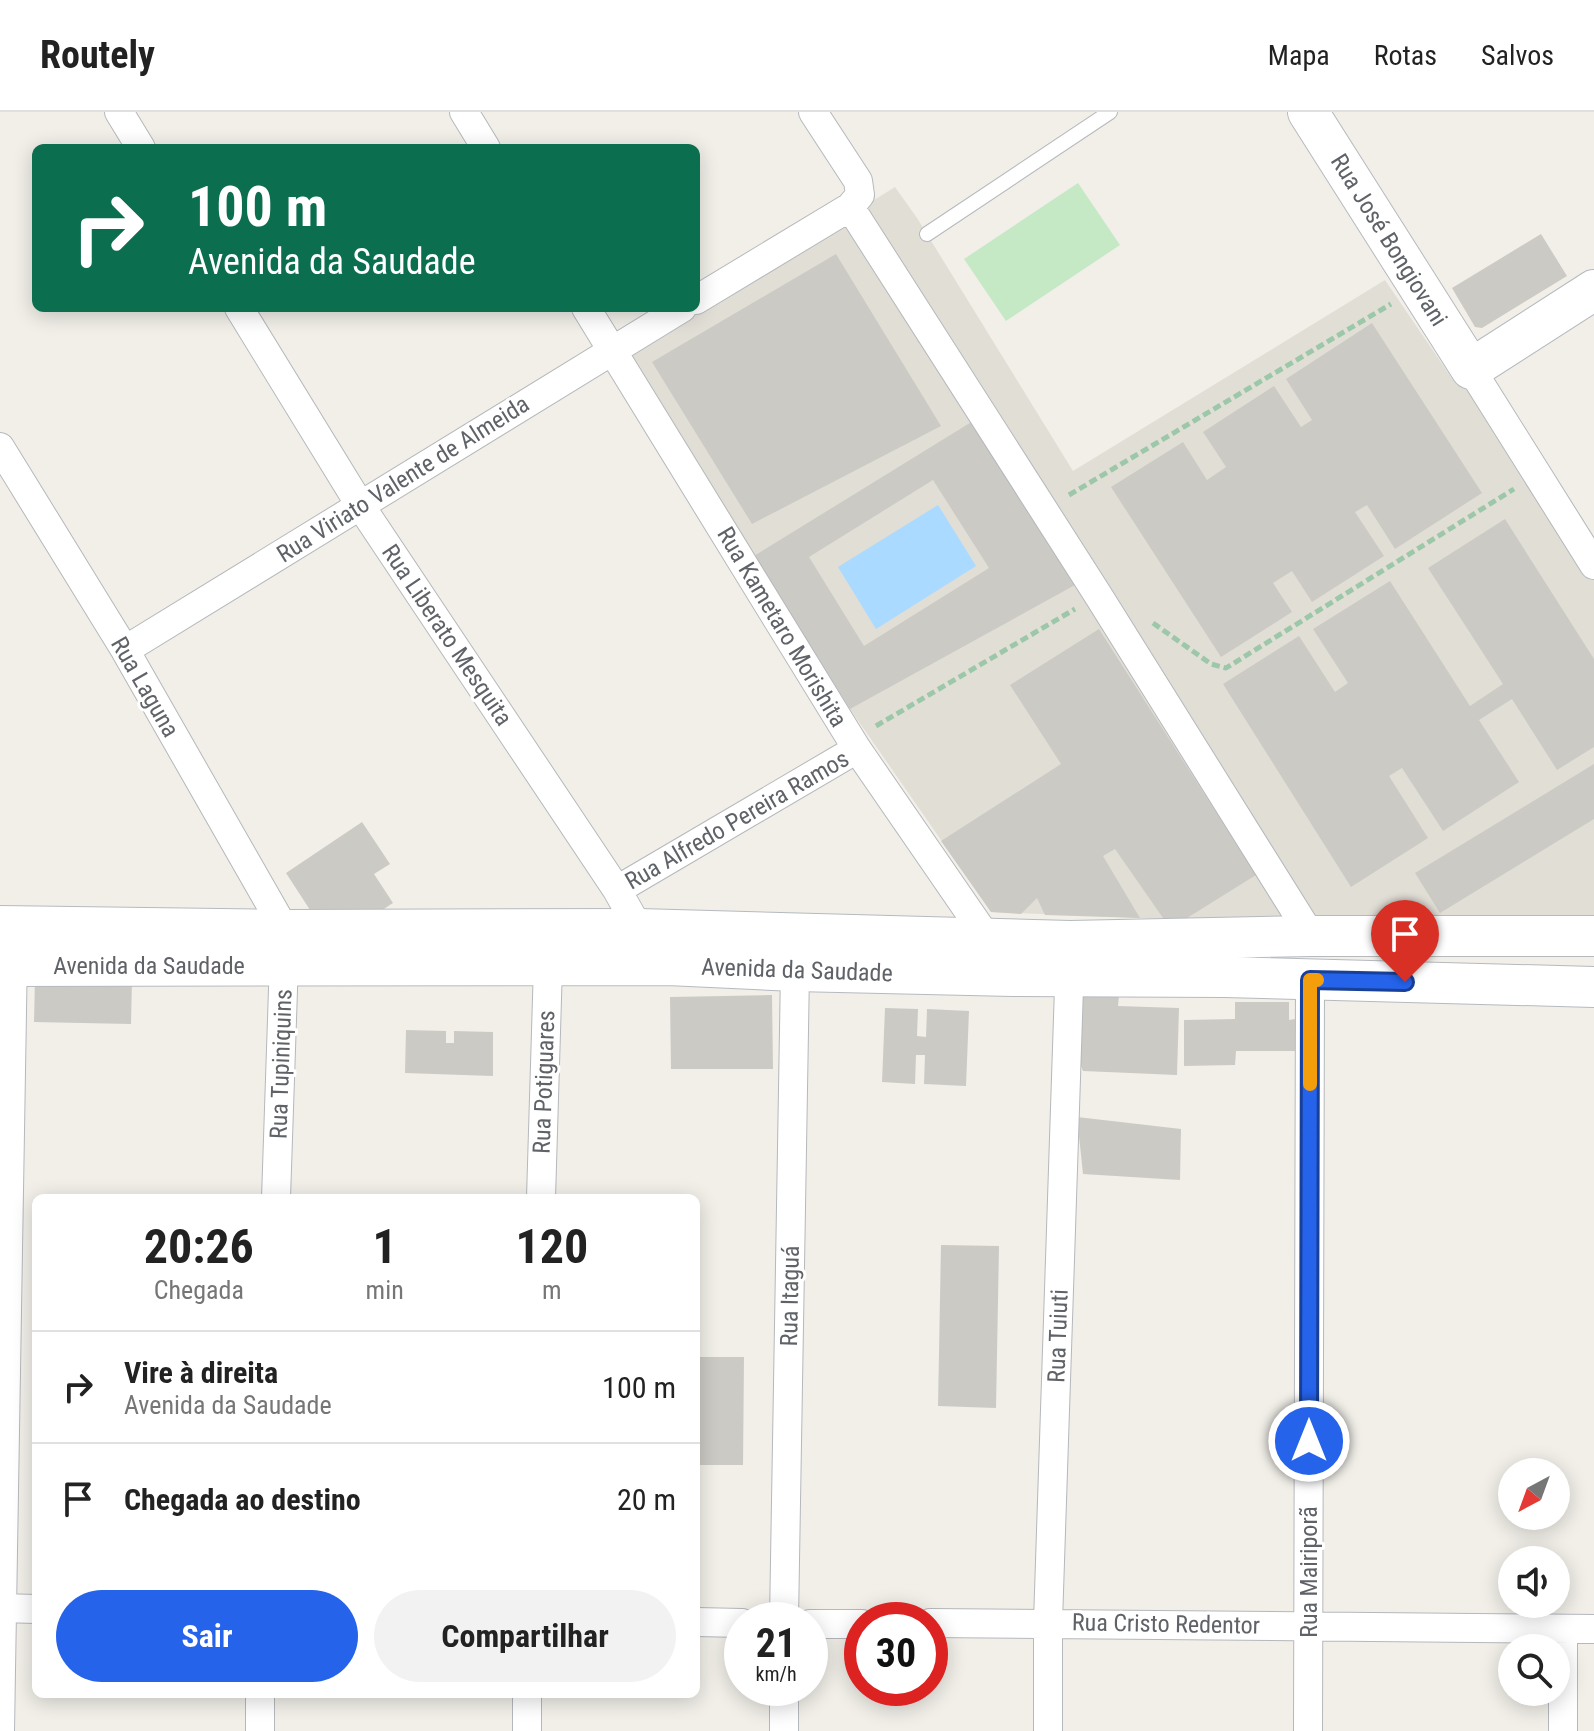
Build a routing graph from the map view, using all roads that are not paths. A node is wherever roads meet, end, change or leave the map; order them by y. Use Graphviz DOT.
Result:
graph roads {
  1 [pos="119,112"];
  2 [pos="464,112"];
  3 [pos="813,112"];
  4 [pos="1110,112"];
  5 [pos="1308,112"];
  6 [pos="139,144"];
  7 [pos="484,144"];
  8 [pos="855,201"];
  9 [pos="927,234"];
  10 [pos="1594,290"];
  11 [pos="700,298"];
  12 [pos="241,312"];
  13 [pos="588,312"];
  14 [pos="675,312"];
  15 [pos="612,350"];
  16 [pos="1471,369"];
  17 [pos="0,447"];
  18 [pos="360,505"];
  19 [pos="1594,565"];
  20 [pos="125,650"];
  21 [pos="854,745"];
  22 [pos="617,890"];
  23 [pos="8,926"];
  24 [pos="1311,936"];
  25 [pos="1594,936"];
  26 [pos="987,939"];
  27 [pos="285,948"];
  28 [pos="642,948"];
  29 [pos="1070,958"];
  30 [pos="548,965"];
  31 [pos="6,966"];
  32 [pos="795,971"];
  33 [pos="1013,976"];
  34 [pos="1310,980"];
  35 [pos="1594,987"];
  36 [pos="276,1194"];
  37 [pos="541,1194"];
  38 [pos="784,1602"];
  39 [pos="0,1608"];
  40 [pos="32,1609"];
  41 [pos="700,1622"];
  42 [pos="1048,1622"];
  43 [pos="724,1623"];
  44 [pos="948,1623"];
  45 [pos="1309,1626"];
  46 [pos="1563,1629"];
  47 [pos="1594,1629"];
  48 [pos="260,1698"];
  49 [pos="527,1698"];
  50 [pos="784,1706"];
  51 [pos="0,1731"];
  52 [pos="260,1731"];
  53 [pos="527,1731"];
  54 [pos="784,1731"];
  55 [pos="1048,1731"];
  56 [pos="1308,1731"];
  57 [pos="1563,1731"];
  1 -- 6 [label="street"];
  2 -- 7 [label="street"];
  3 -- 8 [label="street"];
  4 -- 9 [label="lane"];
  5 -- 16 [label="street, Rua José Bongiovani"];
  8 -- 11 [label="street"];
  8 -- 24 [label="street"];
  10 -- 16 [label="street"];
  12 -- 18 [label="street, Rua Liberato Mesquita"];
  13 -- 15 [label="street, Rua Kametaro Morishita"];
  14 -- 15 [label="street, Rua Viriato Valente de Almeida"];
  15 -- 18 [label="street, Rua Viriato Valente de Almeida"];
  15 -- 21 [label="street, Rua Kametaro Morishita"];
  16 -- 19 [label="street"];
  17 -- 20 [label="street, Rua Laguna"];
  18 -- 20 [label="street, Rua Viriato Valente de Almeida"];
  18 -- 22 [label="street, Rua Liberato Mesquita"];
  20 -- 27 [label="street, Rua Laguna"];
  21 -- 22 [label="street, Rua Alfredo Pereira Ramos"];
  21 -- 26 [label="street, Rua Kametaro Morishita"];
  22 -- 28 [label="street, Rua Liberato Mesquita"];
  23 -- 27 [label="street, Avenida da Saudade"];
  23 -- 31 [label="street"];
  24 -- 25 [label="street, Avenida da Saudade"];
  24 -- 29 [label="street, Avenida da Saudade"];
  26 -- 28 [label="street, Avenida da Saudade"];
  26 -- 29 [label="street, Avenida da Saudade"];
  26 -- 33 [label="street, Rua Kametaro Morishita"];
  27 -- 28 [label="street, Avenida da Saudade"];
  27 -- 30 [label="street, Avenida da Saudade"];
  27 -- 31 [label="street, Avenida da Saudade"];
  27 -- 36 [label="street, Rua Tupiniquins"];
  28 -- 30 [label="street, Avenida da Saudade"];
  28 -- 32 [label="street, Avenida da Saudade"];
  29 -- 33 [label="street, Avenida da Saudade"];
  29 -- 34 [label="street, Avenida da Saudade"];
  29 -- 42 [label="street, Rua Tuiuti"];
  30 -- 37 [label="street, Rua Potiguares"];
  31 -- 39 [label="street"];
  32 -- 33 [label="street, Avenida da Saudade"];
  32 -- 38 [label="street, Rua Itaguá"];
  34 -- 35 [label="street, Avenida da Saudade"];
  34 -- 45 [label="street, Rua Mairiporã"];
  39 -- 40 [label="street"];
  39 -- 51 [label="street"];
  41 -- 43 [label="street"];
  42 -- 44 [label="street, Rua Cristo Redentor"];
  42 -- 45 [label="street, Rua Cristo Redentor"];
  42 -- 55 [label="street, Rua Tuiuti"];
  45 -- 46 [label="street, Rua Cristo Redentor"];
  45 -- 56 [label="street, Rua Mairiporã"];
  46 -- 47 [label="street, Rua Cristo Redentor"];
  46 -- 57 [label="street"];
  48 -- 52 [label="street"];
  49 -- 53 [label="street"];
  50 -- 54 [label="street"];
}
